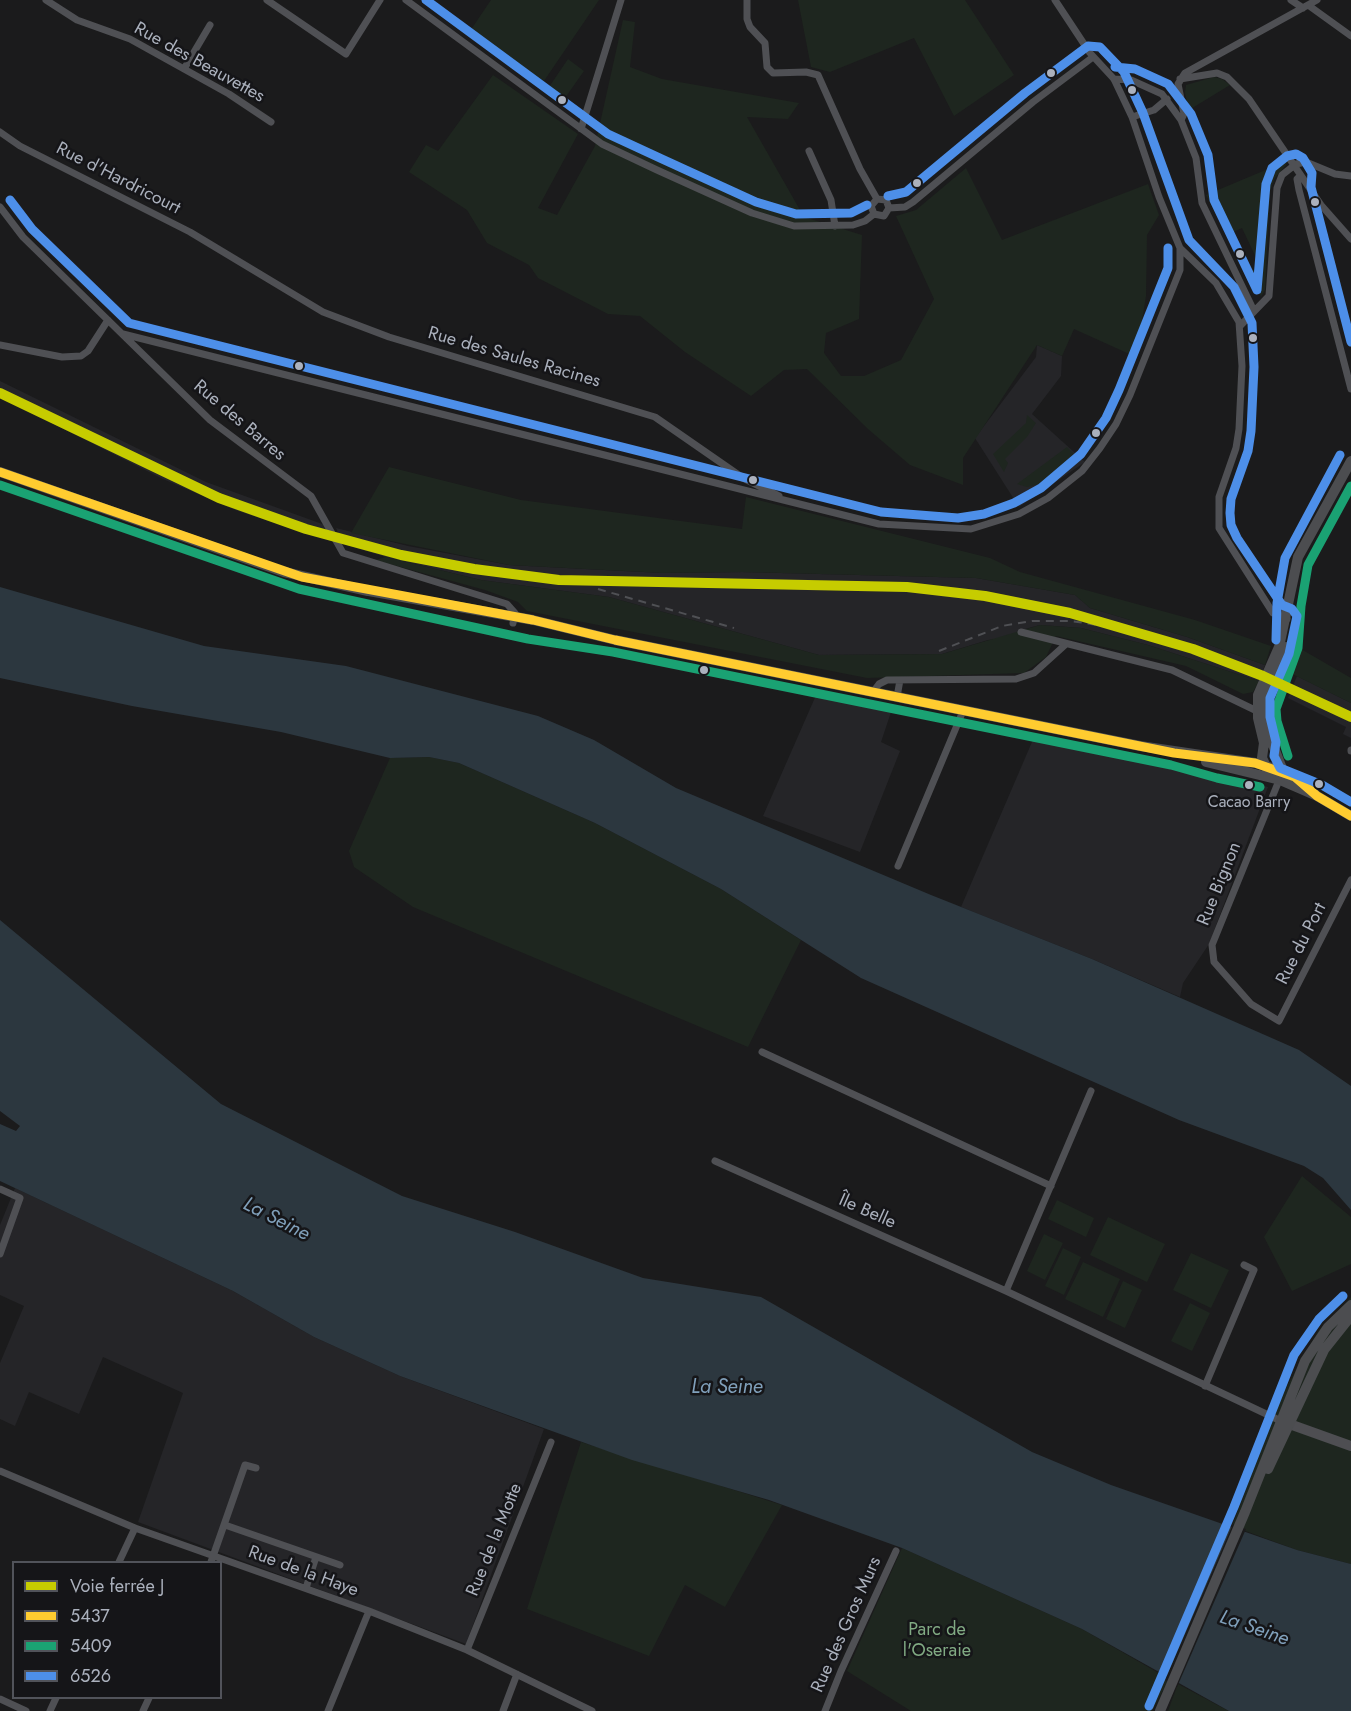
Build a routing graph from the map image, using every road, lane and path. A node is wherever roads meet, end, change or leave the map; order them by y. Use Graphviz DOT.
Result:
graph roads {
  1 [pos="46,0"];
  2 [pos="267,0"];
  3 [pos="380,0"];
  4 [pos="406,0"];
  5 [pos="621,0"];
  6 [pos="747,0"];
  7 [pos="1055,0"];
  8 [pos="1291,0"];
  9 [pos="1317,0"];
  10 [pos="1305,7"];
  11 [pos="210,26"];
  12 [pos="1351,36"];
  13 [pos="1093,57"];
  14 [pos="184,69"];
  15 [pos="1114,79"];
  16 [pos="1180,79"];
  17 [pos="1167,99"];
  18 [pos="1132,117"];
  19 [pos="1181,120"];
  20 [pos="271,122"];
  21 [pos="581,129"];
  22 [pos="0,132"];
  23 [pos="809,151"];
  24 [pos="1294,166"];
  25 [pos="1299,174"];
  26 [pos="1351,176"];
  27 [pos="1280,179"];
  28 [pos="877,199"];
  29 [pos="0,207"];
  30 [pos="889,208"];
  31 [pos="874,214"];
  32 [pos="0,216"];
  33 [pos="8,220"];
  34 [pos="835,226"];
  35 [pos="1351,239"];
  36 [pos="1180,248"];
  37 [pos="223,252"];
  38 [pos="1254,309"];
  39 [pos="1236,316"];
  40 [pos="108,320"];
  41 [pos="1239,326"];
  42 [pos="123,334"];
  43 [pos="0,345"];
  44 [pos="1351,389"];
  45 [pos="1351,461"];
  46 [pos="0,472"];
  47 [pos="792,502"];
  48 [pos="1287,619"];
  49 [pos="514,620"];
  50 [pos="1021,632"];
  51 [pos="1065,645"];
  52 [pos="900,680"];
  53 [pos="873,692"];
  54 [pos="897,697"];
  55 [pos="963,711"];
  56 [pos="1261,712"];
  57 [pos="1269,769"];
  58 [pos="1351,816"];
  59 [pos="898,866"];
  60 [pos="1351,880"];
  61 [pos="1279,1021"];
  62 [pos="762,1052"];
  63 [pos="1091,1092"];
  64 [pos="715,1161"];
  65 [pos="1051,1186"];
  66 [pos="0,1189"];
  67 [pos="0,1254"];
  68 [pos="1244,1266"];
  69 [pos="1006,1291"];
  70 [pos="1351,1305"];
  71 [pos="1351,1316"];
  72 [pos="1205,1386"];
  73 [pos="1285,1423"];
  74 [pos="551,1442"];
  75 [pos="1351,1446"];
  76 [pos="256,1468"];
  77 [pos="0,1471"];
  78 [pos="225,1525"];
  79 [pos="135,1528"];
  80 [pos="896,1551"];
  81 [pos="316,1557"];
  82 [pos="212,1559"];
  83 [pos="120,1561"];
  84 [pos="222,1562"];
  85 [pos="340,1565"];
  86 [pos="306,1588"];
  87 [pos="369,1611"];
  88 [pos="467,1650"];
  89 [pos="517,1674"];
  90 [pos="0,1698"];
  91 [pos="26,1711"];
  92 [pos="328,1711"];
  93 [pos="503,1711"];
  94 [pos="592,1711"];
  95 [pos="825,1711"];
  96 [pos="1160,1711"];
  1 -- 14 [label="street, Rue des Beauvettes"];
  2 -- 3 [label="street"];
  4 -- 21 [label="street"];
  5 -- 21 [label="street"];
  6 -- 28 [label="street"];
  7 -- 13 [label="street"];
  8 -- 10 [label="street"];
  9 -- 10 [label="street"];
  10 -- 12 [label="street"];
  10 -- 16 [label="street"];
  11 -- 14 [label="street"];
  13 -- 15 [label="street"];
  13 -- 30 [label="street"];
  14 -- 20 [label="street, Rue des Beauvettes"];
  15 -- 17 [label="street"];
  15 -- 18 [label="street"];
  16 -- 19 [label="street"];
  16 -- 24 [label="street"];
  17 -- 18 [label="street"];
  17 -- 19 [label="street"];
  18 -- 36 [label="street"];
  19 -- 38 [label="street"];
  21 -- 34 [label="street"];
  22 -- 37 [label="street, Rue d'Hardricourt"];
  23 -- 34 [label="street"];
  24 -- 25 [label="street"];
  24 -- 26 [label="street"];
  24 -- 27 [label="street"];
  25 -- 27 [label="street"];
  25 -- 35 [label="street"];
  25 -- 44 [label="street"];
  27 -- 38 [label="street"];
  28 -- 30 [label="street"];
  28 -- 31 [label="street"];
  29 -- 33 [label="street"];
  30 -- 31 [label="street"];
  31 -- 34 [label="street"];
  32 -- 33 [label="street"];
  33 -- 40 [label="street, Rue des Barres"];
  36 -- 39 [label="street"];
  36 -- 47 [label="street"];
  37 -- 47 [label="street, Rue des Saules Racines"];
  38 -- 39 [label="street"];
  38 -- 41 [label="street"];
  39 -- 41 [label="street"];
  40 -- 42 [label="street, Rue des Barres"];
  40 -- 43 [label="street"];
  41 -- 48 [label="street"];
  42 -- 47 [label="street"];
  42 -- 49 [label="street, Rue des Barres"];
  45 -- 48 [label="main road"];
  46 -- 49 [label="main road"];
  48 -- 56 [label="main road"];
  49 -- 53 [label="main road"];
  50 -- 51 [label="street"];
  51 -- 52 [label="street"];
  51 -- 56 [label="street"];
  52 -- 53 [label="street"];
  52 -- 54 [label="street"];
  53 -- 54 [label="main road"];
  54 -- 55 [label="main road"];
  55 -- 57 [label="main road"];
  55 -- 59 [label="street"];
  56 -- 57 [label="main road"];
  57 -- 58 [label="main road"];
  57 -- 61 [label="street, Rue Bignon"];
  60 -- 61 [label="street, Rue du Port"];
  62 -- 65 [label="street"];
  63 -- 65 [label="street"];
  64 -- 69 [label="street, Île Belle"];
  65 -- 69 [label="street"];
  66 -- 67 [label="street"];
  68 -- 72 [label="street"];
  69 -- 72 [label="street, Île Belle"];
  70 -- 73 [label="main road"];
  71 -- 73 [label="main road"];
  72 -- 73 [label="street, Île Belle"];
  73 -- 75 [label="street"];
  73 -- 96 [label="main road"];
  74 -- 88 [label="street, Rue de la Motte"];
  76 -- 78 [label="street"];
  77 -- 79 [label="street, Rue de la Haye"];
  78 -- 81 [label="street"];
  78 -- 82 [label="street"];
  79 -- 82 [label="street, Rue de la Haye"];
  79 -- 83 [label="street"];
  80 -- 95 [label="street, Rue des Gros Murs"];
  81 -- 85 [label="street"];
  81 -- 86 [label="street"];
  84 -- 86 [label="street, Rue de la Haye"];
  86 -- 87 [label="street, Rue de la Haye"];
  87 -- 88 [label="street, Rue de la Haye"];
  87 -- 92 [label="street"];
  88 -- 89 [label="street, Rue de la Haye"];
  89 -- 93 [label="street"];
  89 -- 94 [label="street, Rue de la Haye"];
  90 -- 91 [label="street"];
}
